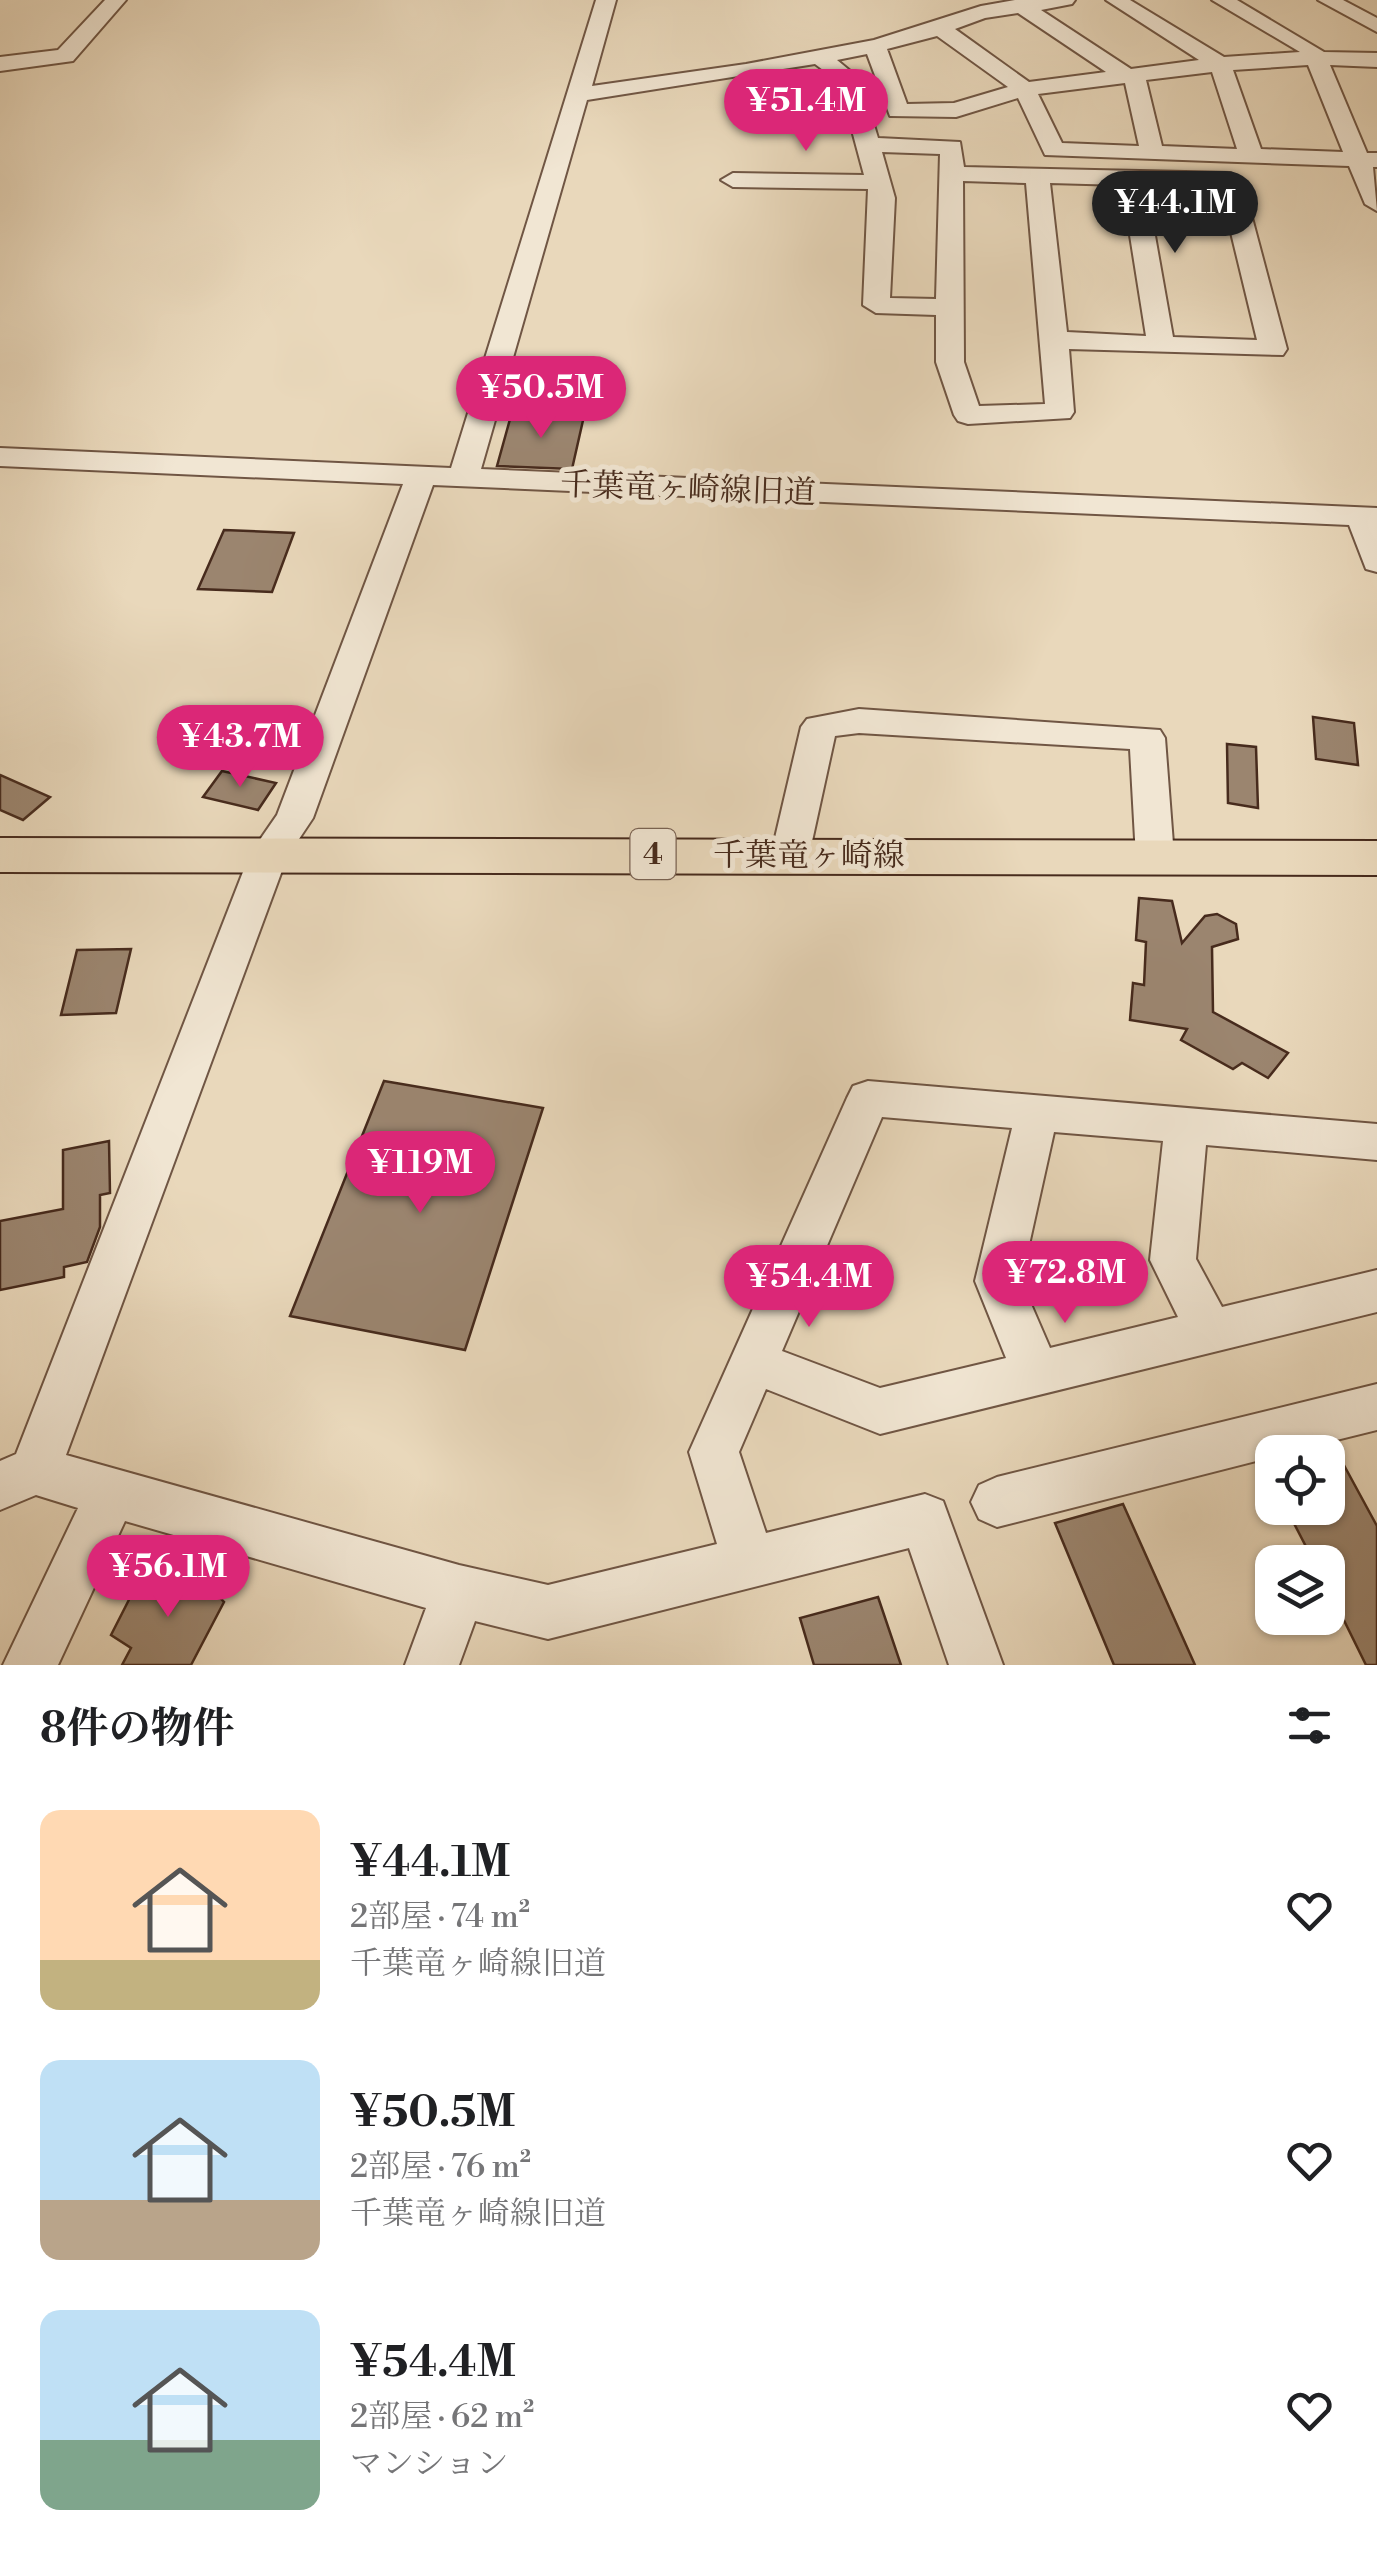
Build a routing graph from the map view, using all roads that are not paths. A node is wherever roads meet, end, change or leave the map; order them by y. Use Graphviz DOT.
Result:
graph roads {
  1 [pos="116,0"];
  2 [pos="606,0"];
  3 [pos="1065,0"];
  4 [pos="1116,0"];
  5 [pos="1222,0"];
  6 [pos="1328,0"];
  7 [pos="1020,5"];
  8 [pos="1377,26"];
  9 [pos="940,28"];
  10 [pos="875,46"];
  11 [pos="819,57"];
  12 [pos="1315,58"];
  13 [pos="1377,60"];
  14 [pos="0,64"];
  15 [pos="1220,64"];
  16 [pos="1131,76"];
  17 [pos="1025,89"];
  18 [pos="578,94"];
  19 [pos="868,145"];
  20 [pos="1152,152"];
  21 [pos="1251,154"];
  22 [pos="1367,160"];
  23 [pos="952,174"];
  24 [pos="1036,176"];
  25 [pos="1133,178"];
  26 [pos="732,180"];
  27 [pos="878,182"];
  28 [pos="1377,204"];
  29 [pos="949,308"];
  30 [pos="1054,340"];
  31 [pos="1162,344"];
  32 [pos="0,457"];
  33 [pos="421,476"];
  34 [pos="462,478"];
  35 [pos="1369,517"];
  36 [pos="1377,562"];
  37 [pos="269,854"];
  38 [pos="790,854"];
  39 [pos="0,855"];
  40 [pos="1154,858"];
  41 [pos="1377,858"];
  42 [pos="1037,1113"];
  43 [pos="1186,1126"];
  44 [pos="1377,1142"];
  45 [pos="1377,1291"];
  46 [pos="1210,1332"];
  47 [pos="753,1362"];
  48 [pos="1036,1374"];
  49 [pos="1377,1407"];
  50 [pos="18,1478"];
  51 [pos="112,1493"];
  52 [pos="997,1502"];
  53 [pos="749,1562"];
  54 [pos="459,1591"];
  55 [pos="30,1665"];
  56 [pos="432,1665"];
  57 [pos="976,1665"];
  1 -- 14 [label="street"];
  2 -- 18 [label="street"];
  3 -- 7 [label="street"];
  4 -- 15 [label="street"];
  5 -- 12 [label="street"];
  6 -- 8 [label="street"];
  7 -- 9 [label="street"];
  7 -- 16 [label="street"];
  9 -- 10 [label="street"];
  9 -- 17 [label="street"];
  10 -- 11 [label="street"];
  10 -- 17 [label="street"];
  11 -- 18 [label="street"];
  11 -- 19 [label="street"];
  12 -- 13 [label="street"];
  12 -- 15 [label="street"];
  12 -- 22 [label="street"];
  15 -- 16 [label="street"];
  15 -- 21 [label="street"];
  16 -- 17 [label="street"];
  16 -- 20 [label="street"];
  17 -- 20 [label="street"];
  18 -- 34 [label="street"];
  19 -- 23 [label="street"];
  19 -- 27 [label="street"];
  20 -- 21 [label="street"];
  21 -- 22 [label="street"];
  22 -- 28 [label="street"];
  23 -- 24 [label="street"];
  23 -- 29 [label="street"];
  24 -- 25 [label="street"];
  24 -- 30 [label="street"];
  25 -- 31 [label="street"];
  25 -- 31 [label="street"];
  26 -- 27 [label="street"];
  27 -- 29 [label="street"];
  29 -- 30 [label="street"];
  30 -- 31 [label="street"];
  32 -- 33 [label="street, 千葉竜ヶ崎線旧道"];
  33 -- 34 [label="street, 千葉竜ヶ崎線旧道"];
  33 -- 37 [label="street"];
  34 -- 35 [label="street, 千葉竜ヶ崎線旧道"];
  35 -- 36 [label="street"];
  37 -- 38 [label="main road, 千葉竜ヶ崎線 / 4"];
  37 -- 39 [label="main road, 千葉竜ヶ崎線 / 4"];
  37 -- 50 [label="street"];
  38 -- 40 [label="main road, 千葉竜ヶ崎線 / 4"];
  38 -- 40 [label="street"];
  40 -- 41 [label="main road, 千葉竜ヶ崎線 / 4"];
  42 -- 43 [label="street"];
  42 -- 47 [label="street"];
  42 -- 48 [label="street"];
  43 -- 44 [label="street"];
  43 -- 46 [label="street"];
  45 -- 46 [label="street"];
  46 -- 48 [label="street"];
  47 -- 48 [label="street"];
  47 -- 53 [label="street"];
  49 -- 52 [label="street"];
  50 -- 51 [label="street"];
  51 -- 54 [label="street"];
  51 -- 55 [label="street"];
  53 -- 54 [label="street"];
  53 -- 57 [label="street"];
  54 -- 56 [label="street"];
}
